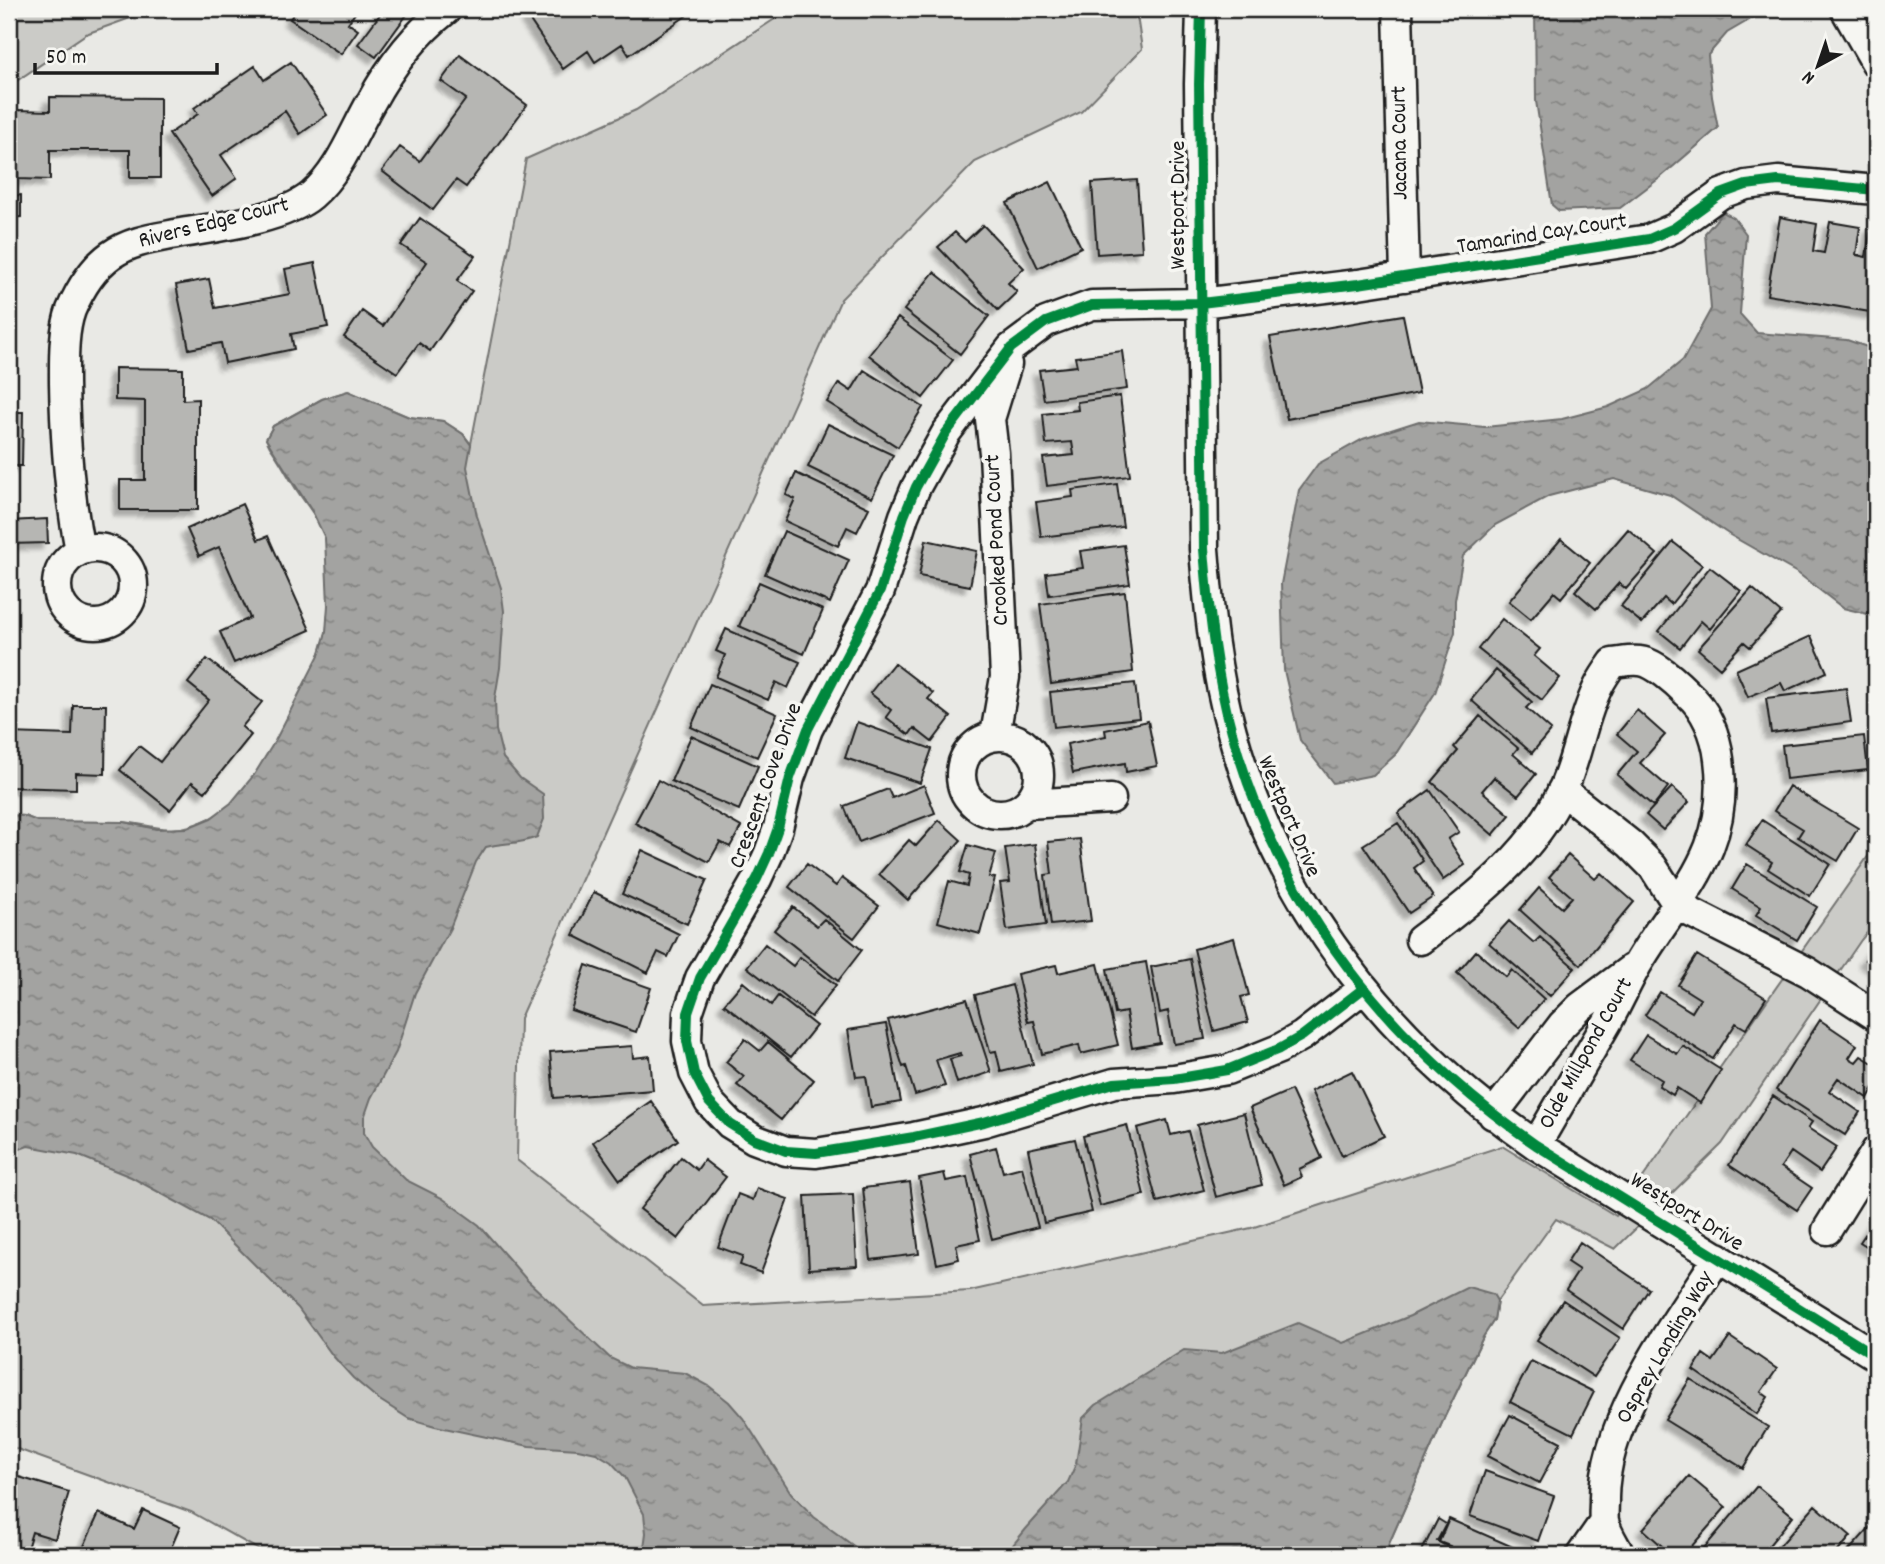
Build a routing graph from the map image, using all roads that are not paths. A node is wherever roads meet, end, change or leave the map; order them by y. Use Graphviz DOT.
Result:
graph roads {
  1 [pos="447,9"];
  2 [pos="1200,9"];
  3 [pos="1398,9"];
  4 [pos="1845,9"];
  5 [pos="1876,64"];
  6 [pos="1876,190"];
  7 [pos="1405,277"];
  8 [pos="1201,303"];
  9 [pos="1011,348"];
  10 [pos="80,551"];
  11 [pos="995,735"];
  12 [pos="1562,790"];
  13 [pos="1111,799"];
  14 [pos="1027,804"];
  15 [pos="1678,906"];
  16 [pos="1420,940"];
  17 [pos="1638,963"];
  18 [pos="1364,988"];
  19 [pos="1876,1016"];
  20 [pos="1493,1115"];
  21 [pos="1536,1145"];
  22 [pos="1876,1151"];
  23 [pos="1827,1230"];
  24 [pos="1718,1257"];
  25 [pos="1876,1356"];
  26 [pos="1604,1522"];
  27 [pos="1581,1555"];
  28 [pos="1620,1555"];
  1 -- 10 [label="street, Rivers Edge Court"];
  2 -- 8 [label="street, Westport Drive"];
  3 -- 7 [label="street, Jacana Court"];
  4 -- 5 [label="street"];
  6 -- 7 [label="street, Tamarind Cay Court"];
  7 -- 8 [label="street, Tamarind Cay Court"];
  8 -- 9 [label="street, Crescent Cove Drive"];
  8 -- 18 [label="street, Westport Drive"];
  9 -- 11 [label="street, Crooked Pond Court"];
  9 -- 18 [label="street, Crescent Cove Drive"];
  11 -- 14 [label="street"];
  11 -- 14 [label="street"];
  12 -- 15 [label="street"];
  12 -- 15 [label="street, Olde Millpond Court"];
  12 -- 16 [label="street, Olde Millpond Court"];
  13 -- 14 [label="street"];
  15 -- 17 [label="street, Olde Millpond Court"];
  15 -- 19 [label="street"];
  17 -- 20 [label="street, Olde Millpond Court"];
  17 -- 21 [label="street, Olde Millpond Court"];
  18 -- 20 [label="street, Westport Drive"];
  20 -- 21 [label="street, Westport Drive"];
  21 -- 24 [label="street, Westport Drive"];
  22 -- 23 [label="street"];
  24 -- 25 [label="street, Westport Drive"];
  24 -- 26 [label="street, Osprey Landing Way"];
  26 -- 27 [label="street"];
  26 -- 28 [label="street, Osprey Landing Way"];
}
